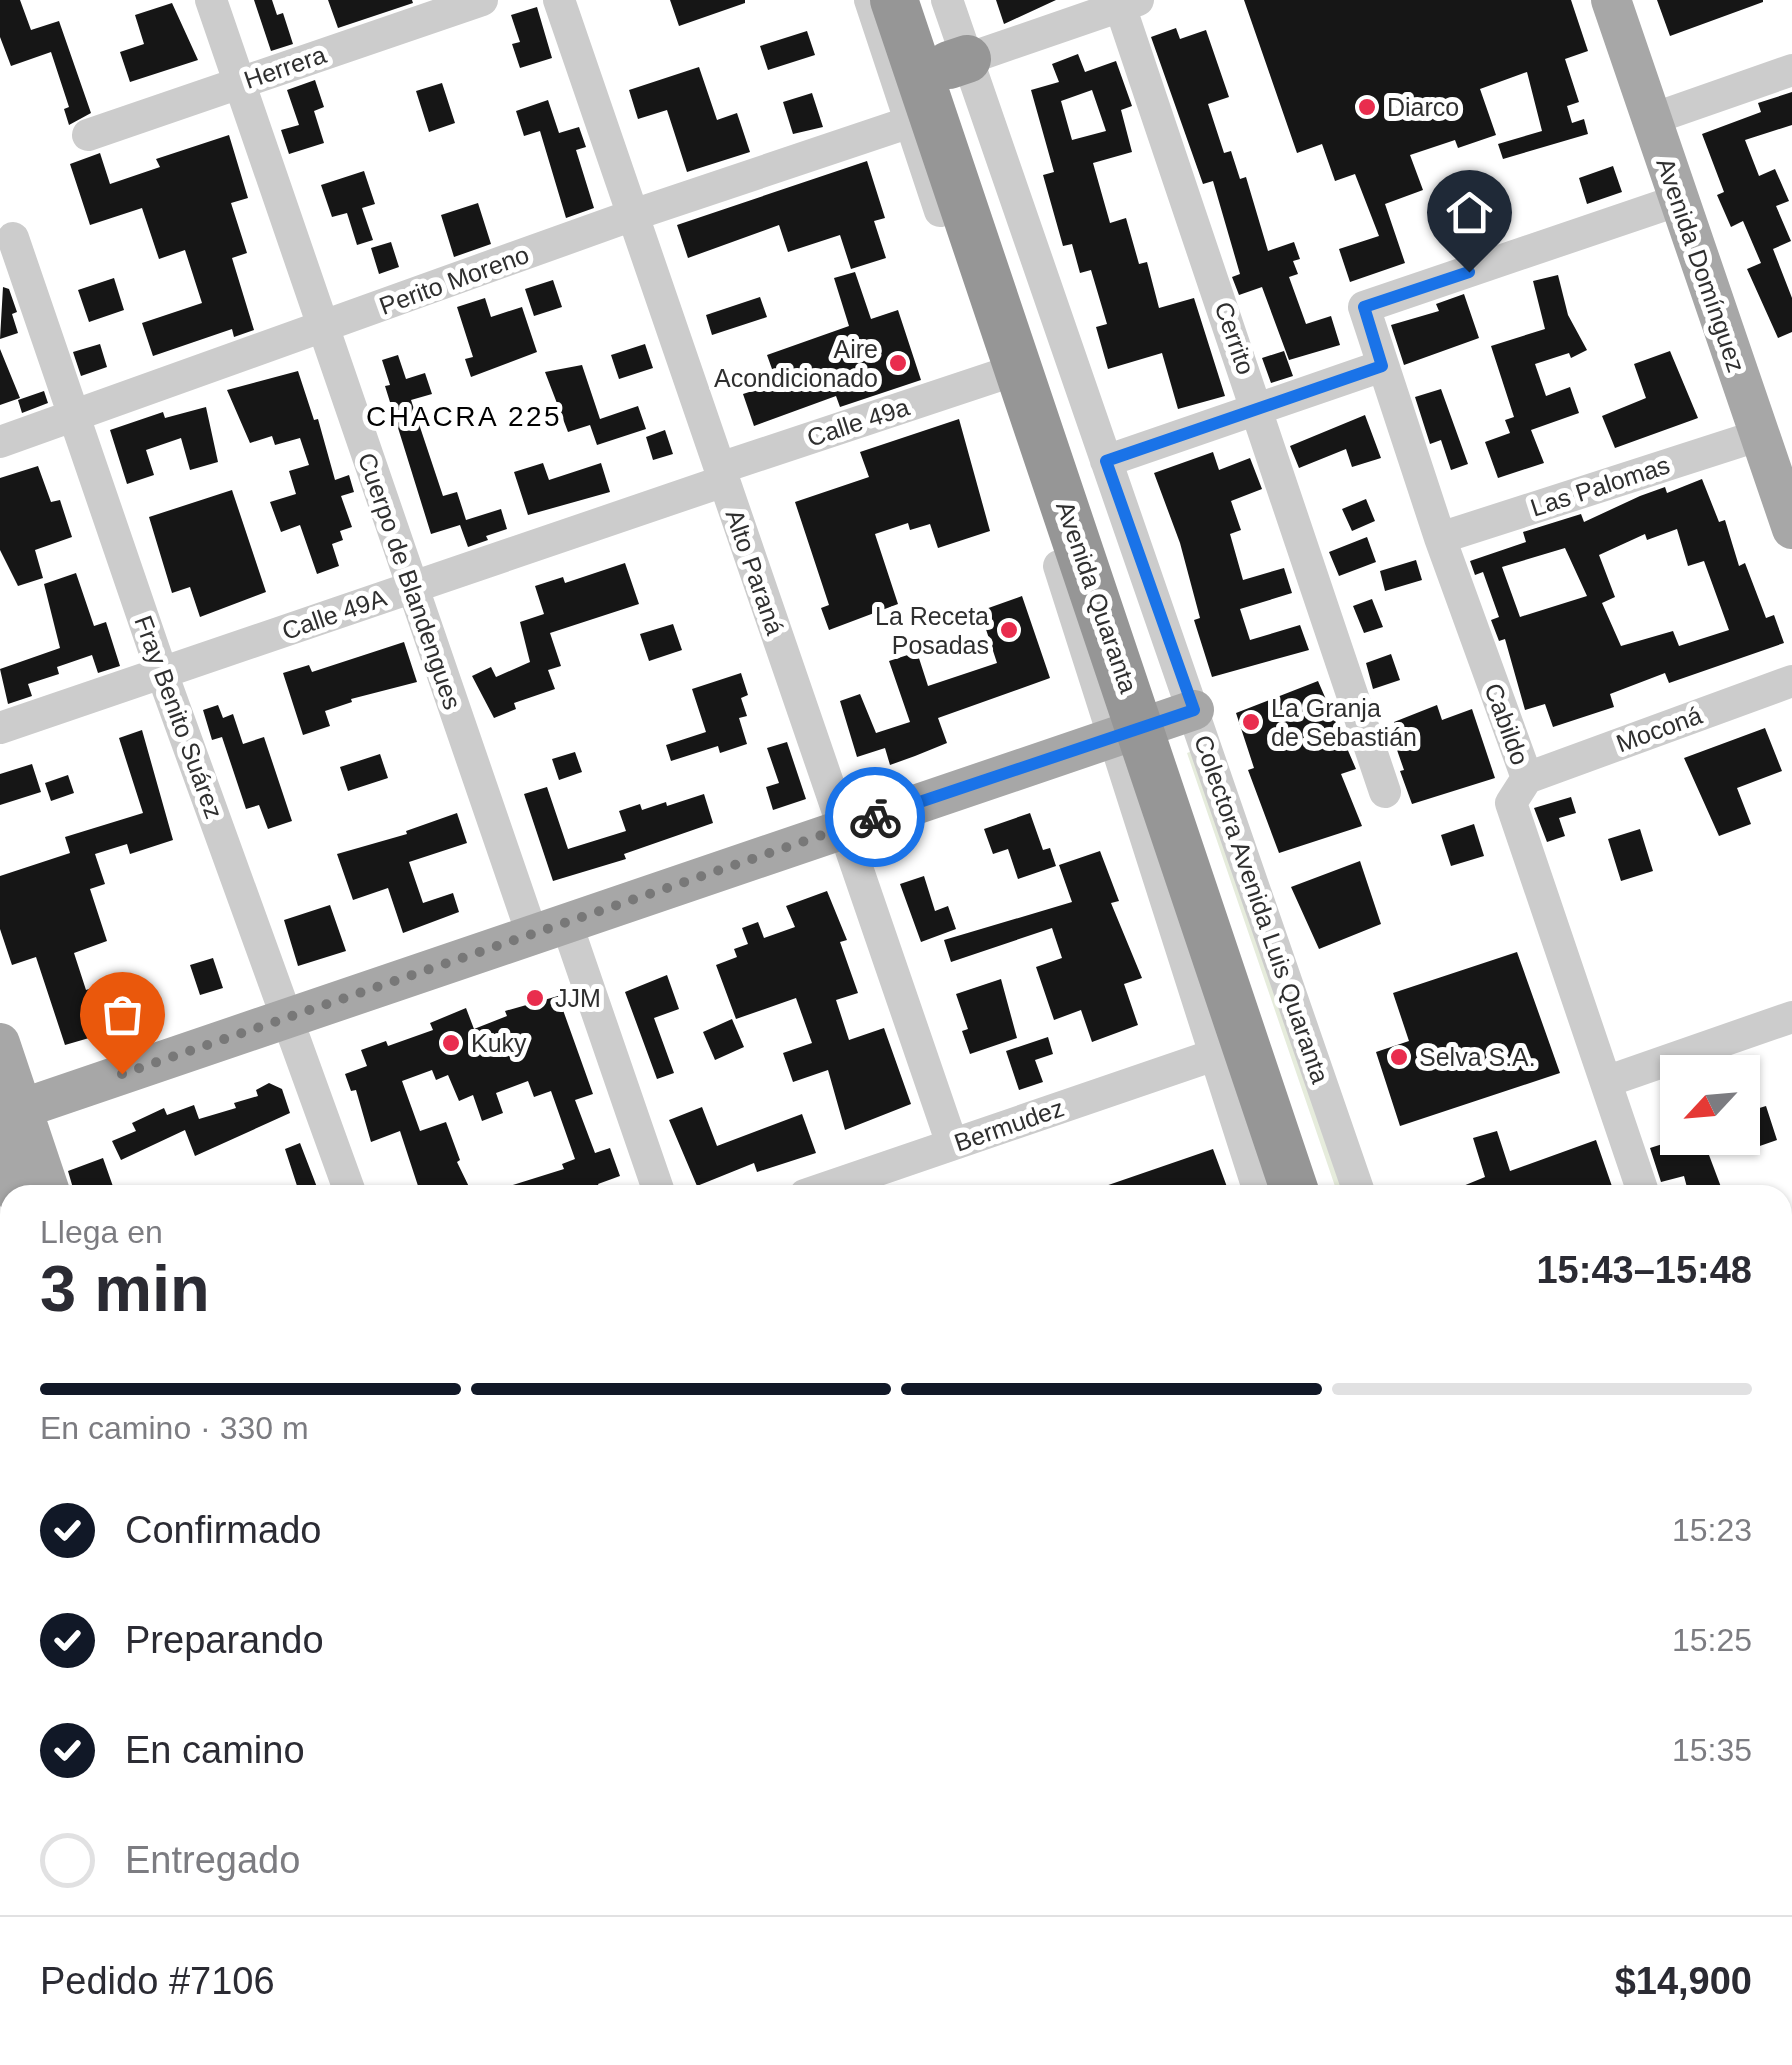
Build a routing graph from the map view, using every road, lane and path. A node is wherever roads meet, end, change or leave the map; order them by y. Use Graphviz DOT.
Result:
graph roads {
  1 [pos="211,0"];
  2 [pos="482,0"];
  3 [pos="559,0"];
  4 [pos="870,0"];
  5 [pos="894,0"];
  6 [pos="926,0"];
  7 [pos="947,0"];
  8 [pos="1611,0"];
  9 [pos="1125,2"];
  10 [pos="958,62"];
  11 [pos="1792,70"];
  12 [pos="239,83"];
  13 [pos="1652,120"];
  14 [pos="910,122"];
  15 [pos="88,134"];
  16 [pos="1680,200"];
  17 [pos="633,216"];
  18 [pos="13,238"];
  19 [pos="324,328"];
  20 [pos="1382,366"];
  21 [pos="996,376"];
  22 [pos="1259,408"];
  23 [pos="73,415"];
  24 [pos="1760,435"];
  25 [pos="0,442"];
  26 [pos="1106,461"];
  27 [pos="722,474"];
  28 [pos="1792,529"];
  29 [pos="1440,538"];
  30 [pos="412,587"];
  31 [pos="162,673"];
  32 [pos="1792,681"];
  33 [pos="1154,722"];
  34 [pos="0,728"];
  35 [pos="1526,778"];
  36 [pos="1385,792"];
  37 [pos="843,828"];
  38 [pos="549,928"];
  39 [pos="290,1017"];
  40 [pos="1792,1017"];
  41 [pos="0,1043"];
  42 [pos="1214,1055"];
  43 [pos="1608,1081"];
  44 [pos="11,1112"];
  45 [pos="952,1144"];
  46 [pos="0,1146"];
  47 [pos="13,1185"];
  48 [pos="46,1185"];
  49 [pos="348,1185"];
  50 [pos="656,1185"];
  51 [pos="834,1185"];
  52 [pos="1257,1185"];
  53 [pos="1293,1185"];
  54 [pos="1323,1185"];
  55 [pos="1356,1185"];
  56 [pos="1641,1185"];
  1 -- 12 [label="street, Cuerpo de Blandengues"];
  2 -- 12 [label="street, Herrera"];
  3 -- 17 [label="street, Alto Paraná"];
  4 -- 14 [label="street, Colectora Avenida Luis Quaranta"];
  5 -- 33 [label="highway, Avenida Quaranta"];
  6 -- 10 [label="highway, Avenida Quaranta"];
  7 -- 10 [label="street, Colectora Avenida Luis Quaranta"];
  8 -- 13 [label="main road, Avenida Domínguez"];
  9 -- 10 [label="street"];
  9 -- 22 [label="street, Cerrito"];
  10 -- 26 [label="street, Colectora Avenida Luis Quaranta"];
  10 -- 33 [label="highway, Avenida Quaranta"];
  11 -- 13 [label="street"];
  12 -- 15 [label="street, Herrera"];
  12 -- 19 [label="street, Cuerpo de Blandengues"];
  13 -- 16 [label="main road, Avenida Domínguez"];
  14 -- 17 [label="street, Perito Moreno"];
  14 -- 21 [label="street, Colectora Avenida Luis Quaranta"];
  16 -- 20 [label="street, Cabildo"];
  16 -- 24 [label="main road, Avenida Domínguez"];
  17 -- 19 [label="street, Perito Moreno"];
  17 -- 27 [label="street, Alto Paraná"];
  18 -- 23 [label="street, Fray Benito Suárez"];
  19 -- 23 [label="street, Perito Moreno"];
  19 -- 30 [label="street, Cuerpo de Blandengues"];
  20 -- 22 [label="street"];
  20 -- 29 [label="street, Cabildo"];
  21 -- 27 [label="street, Calle 49a"];
  21 -- 33 [label="street, Colectora Avenida Luis Quaranta"];
  22 -- 26 [label="street"];
  22 -- 36 [label="street, Cerrito"];
  23 -- 25 [label="street, Perito Moreno"];
  23 -- 31 [label="street, Fray Benito Suárez"];
  24 -- 28 [label="main road, Avenida Domínguez"];
  24 -- 29 [label="street, Las Palomas"];
  26 -- 33 [label="street, Colectora Avenida Luis Quaranta"];
  27 -- 30 [label="street, Calle 49A"];
  27 -- 37 [label="street, Alto Paraná"];
  29 -- 35 [label="street, Cabildo"];
  30 -- 31 [label="street, Calle 49A"];
  30 -- 38 [label="street, Cuerpo de Blandengues"];
  31 -- 34 [label="street, Calle 49A"];
  31 -- 39 [label="street, Fray Benito Suárez"];
  32 -- 35 [label="street, Moconá"];
  33 -- 37 [label="main road"];
  33 -- 42 [label="street, Colectora Avenida Luis Quaranta"];
  33 -- 53 [label="highway, Avenida Quaranta"];
  33 -- 54 [label="highway, Avenida Quaranta"];
  33 -- 55 [label="street, Colectora Avenida Luis Quaranta"];
  35 -- 43 [label="street, Cabildo"];
  37 -- 38 [label="main road"];
  37 -- 45 [label="street, Alto Paraná"];
  38 -- 39 [label="main road"];
  38 -- 50 [label="street, Cuerpo de Blandengues"];
  39 -- 44 [label="main road"];
  39 -- 49 [label="street, Fray Benito Suárez"];
  40 -- 43 [label="street"];
  41 -- 44 [label="main road"];
  42 -- 45 [label="street, Bermudez"];
  42 -- 52 [label="street, Colectora Avenida Luis Quaranta"];
  43 -- 56 [label="street, Cabildo"];
  44 -- 48 [label="main road"];
  45 -- 51 [label="street, Bermudez"];
  46 -- 47 [label="main road"];
}
